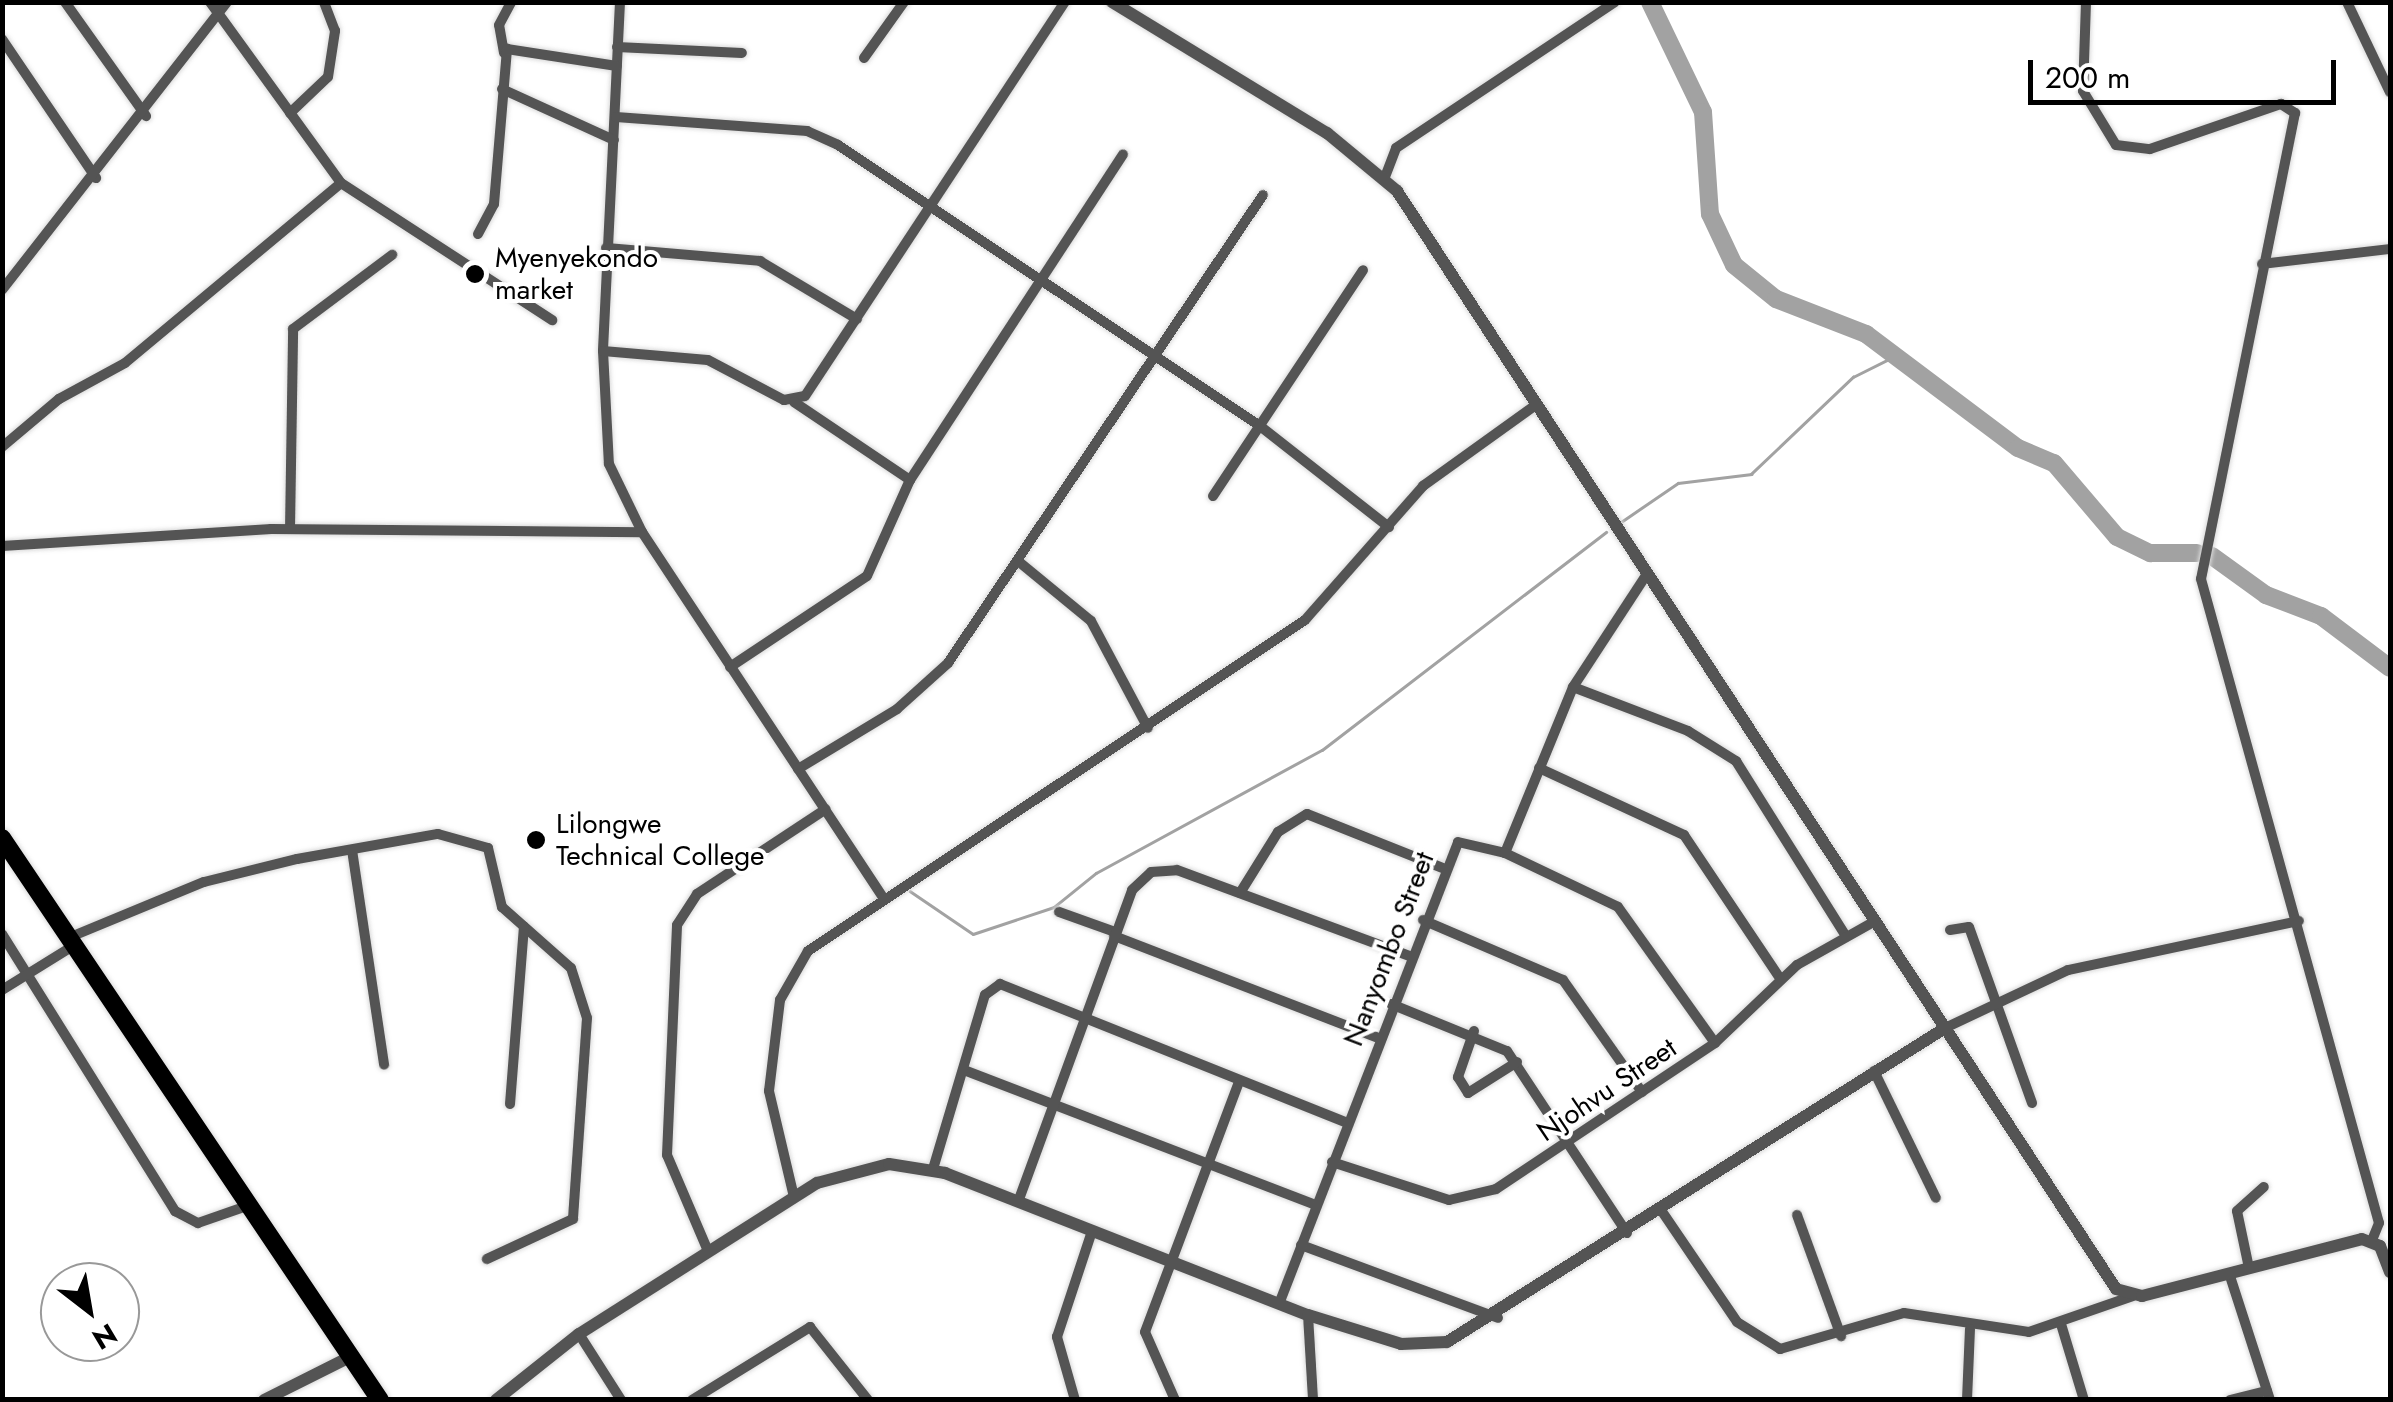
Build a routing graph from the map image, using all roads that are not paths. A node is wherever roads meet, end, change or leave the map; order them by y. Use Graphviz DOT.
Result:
graph roads {
  1 [pos="65,2"];
  2 [pos="210,2"];
  3 [pos="227,2"];
  4 [pos="324,2"];
  5 [pos="511,2"];
  6 [pos="620,2"];
  7 [pos="904,2"];
  8 [pos="1065,2"];
  9 [pos="1112,2"];
  10 [pos="1615,2"];
  11 [pos="2086,2"];
  12 [pos="2348,2"];
  13 [pos="220,16"];
  14 [pos="2,40"];
  15 [pos="617,46"];
  16 [pos="504,53"];
  17 [pos="742,53"];
  18 [pos="864,58"];
  19 [pos="616,66"];
  20 [pos="502,89"];
  21 [pos="2390,92"];
  22 [pos="290,113"];
  23 [pos="146,116"];
  24 [pos="616,117"];
  25 [pos="614,140"];
  26 [pos="1123,155"];
  27 [pos="1385,176"];
  28 [pos="96,178"];
  29 [pos="341,183"];
  30 [pos="1263,196"];
  31 [pos="930,210"];
  32 [pos="478,234"];
  33 [pos="606,248"];
  34 [pos="2390,249"];
  35 [pos="392,254"];
  36 [pos="2262,264"];
  37 [pos="1363,270"];
  38 [pos="1040,281"];
  39 [pos="2,290"];
  40 [pos="857,319"];
  41 [pos="552,320"];
  42 [pos="604,351"];
  43 [pos="1150,354"];
  44 [pos="794,402"];
  45 [pos="1537,404"];
  46 [pos="1260,426"];
  47 [pos="2,447"];
  48 [pos="910,480"];
  49 [pos="1213,496"];
  50 [pos="1389,526"];
  51 [pos="290,530"];
  52 [pos="642,532"];
  53 [pos="2,546"];
  54 [pos="1018,560"];
  55 [pos="1647,574"];
  56 [pos="730,666"];
  57 [pos="1573,687"];
  58 [pos="1148,728"];
  59 [pos="1539,768"];
  60 [pos="798,769"];
  61 [pos="826,810"];
  62 [pos="2,838"];
  63 [pos="352,850"];
  64 [pos="1506,854"];
  65 [pos="1443,868"];
  66 [pos="1240,892"];
  67 [pos="883,897"];
  68 [pos="1059,912"];
  69 [pos="1423,920"];
  70 [pos="1876,921"];
  71 [pos="2299,921"];
  72 [pos="524,927"];
  73 [pos="1950,930"];
  74 [pos="2,934"];
  75 [pos="1115,934"];
  76 [pos="1845,935"];
  77 [pos="70,942"];
  78 [pos="1410,956"];
  79 [pos="30,972"];
  80 [pos="1780,980"];
  81 [pos="2,990"];
  82 [pos="2000,996"];
  83 [pos="1392,1004"];
  84 [pos="1083,1019"];
  85 [pos="1945,1028"];
  86 [pos="1474,1031"];
  87 [pos="1379,1038"];
  88 [pos="1715,1043"];
  89 [pos="1517,1062"];
  90 [pos="384,1065"];
  91 [pos="964,1070"];
  92 [pos="1874,1072"];
  93 [pos="1239,1082"];
  94 [pos="1642,1092"];
  95 [pos="2032,1103"];
  96 [pos="510,1104"];
  97 [pos="1054,1104"];
  98 [pos="1347,1123"];
  99 [pos="1570,1142"];
  100 [pos="1332,1162"];
  101 [pos="1208,1166"];
  102 [pos="934,1170"];
  103 [pos="2264,1187"];
  104 [pos="794,1197"];
  105 [pos="1936,1198"];
  106 [pos="1018,1202"];
  107 [pos="1316,1205"];
  108 [pos="244,1207"];
  109 [pos="1661,1210"];
  110 [pos="1797,1216"];
  111 [pos="1092,1231"];
  112 [pos="1627,1233"];
  113 [pos="2372,1240"];
  114 [pos="1301,1245"];
  115 [pos="708,1252"];
  116 [pos="488,1259"];
  117 [pos="1172,1260"];
  118 [pos="2249,1268"];
  119 [pos="2390,1272"];
  120 [pos="2229,1273"];
  121 [pos="2133,1296"];
  122 [pos="1278,1304"];
  123 [pos="1308,1315"];
  124 [pos="1498,1318"];
  125 [pos="2061,1324"];
  126 [pos="1970,1329"];
  127 [pos="579,1334"];
  128 [pos="1841,1336"];
  129 [pos="348,1358"];
  130 [pos="2268,1395"];
  131 [pos="1074,1399"];
  132 [pos="264,1400"];
  133 [pos="380,1400"];
  134 [pos="496,1400"];
  135 [pos="620,1400"];
  136 [pos="692,1400"];
  137 [pos="868,1400"];
  138 [pos="1175,1400"];
  139 [pos="1313,1400"];
  140 [pos="1967,1400"];
  141 [pos="2084,1400"];
  142 [pos="2230,1400"];
  1 -- 23 [label="street"];
  2 -- 13 [label="street"];
  3 -- 13 [label="street"];
  4 -- 22 [label="street"];
  5 -- 16 [label="street"];
  6 -- 15 [label="street"];
  7 -- 18 [label="street"];
  8 -- 31 [label="street"];
  9 -- 27 [label="street"];
  10 -- 27 [label="street"];
  11 -- 36 [label="street"];
  12 -- 21 [label="street"];
  13 -- 22 [label="street"];
  13 -- 23 [label="street"];
  14 -- 28 [label="street"];
  15 -- 17 [label="street"];
  15 -- 19 [label="street"];
  16 -- 19 [label="street"];
  16 -- 20 [label="street"];
  19 -- 24 [label="street"];
  20 -- 25 [label="street"];
  20 -- 32 [label="street"];
  22 -- 29 [label="street"];
  23 -- 28 [label="street"];
  24 -- 25 [label="street"];
  24 -- 31 [label="street"];
  25 -- 33 [label="street"];
  26 -- 38 [label="street"];
  27 -- 45 [label="street"];
  28 -- 39 [label="street"];
  29 -- 41 [label="street"];
  29 -- 47 [label="street"];
  30 -- 43 [label="street"];
  31 -- 38 [label="street"];
  31 -- 40 [label="street"];
  33 -- 40 [label="street"];
  33 -- 42 [label="street"];
  34 -- 36 [label="street"];
  35 -- 51 [label="street"];
  36 -- 71 [label="street"];
  37 -- 46 [label="street"];
  38 -- 43 [label="street"];
  38 -- 48 [label="street"];
  40 -- 44 [label="street"];
  42 -- 44 [label="street"];
  42 -- 52 [label="street"];
  43 -- 46 [label="street"];
  43 -- 54 [label="street"];
  44 -- 48 [label="street"];
  45 -- 50 [label="street"];
  45 -- 55 [label="street"];
  46 -- 49 [label="street"];
  46 -- 50 [label="street"];
  48 -- 56 [label="street"];
  50 -- 58 [label="street"];
  51 -- 52 [label="street"];
  51 -- 53 [label="street"];
  52 -- 56 [label="street"];
  54 -- 58 [label="street"];
  54 -- 60 [label="street"];
  55 -- 57 [label="street"];
  55 -- 70 [label="street"];
  56 -- 60 [label="street"];
  57 -- 59 [label="street"];
  57 -- 76 [label="street"];
  58 -- 67 [label="street"];
  59 -- 64 [label="street"];
  59 -- 80 [label="street"];
  60 -- 61 [label="street"];
  61 -- 67 [label="street"];
  61 -- 115 [label="street"];
  62 -- 77 [label="highway"];
  63 -- 72 [label="street"];
  63 -- 77 [label="street"];
  63 -- 90 [label="street"];
  64 -- 65 [label="street, Nanyombo Street"];
  64 -- 88 [label="street"];
  65 -- 66 [label="street"];
  65 -- 69 [label="street, Nanyombo Street"];
  66 -- 75 [label="street"];
  66 -- 78 [label="street"];
  67 -- 104 [label="street"];
  68 -- 75 [label="street"];
  69 -- 78 [label="street, Nanyombo Street"];
  69 -- 94 [label="street"];
  70 -- 76 [label="street, Njohvu Street"];
  70 -- 85 [label="street"];
  71 -- 82 [label="street"];
  71 -- 113 [label="street"];
  72 -- 96 [label="street"];
  72 -- 116 [label="street"];
  73 -- 82 [label="street"];
  74 -- 79 [label="street"];
  75 -- 84 [label="street"];
  75 -- 87 [label="street"];
  76 -- 80 [label="street, Njohvu Street"];
  77 -- 79 [label="street"];
  77 -- 108 [label="highway"];
  78 -- 83 [label="street, Nanyombo Street"];
  79 -- 81 [label="street"];
  79 -- 108 [label="street"];
  80 -- 88 [label="street, Njohvu Street"];
  82 -- 85 [label="street"];
  82 -- 95 [label="street"];
  83 -- 86 [label="street"];
  83 -- 87 [label="street, Nanyombo Street"];
  84 -- 91 [label="street"];
  84 -- 93 [label="street"];
  84 -- 97 [label="street"];
  85 -- 92 [label="street"];
  85 -- 121 [label="street"];
  86 -- 89 [label="street"];
  86 -- 89 [label="street"];
  87 -- 98 [label="street, Nanyombo Street"];
  88 -- 94 [label="street, Njohvu Street"];
  89 -- 99 [label="street"];
  91 -- 97 [label="street"];
  91 -- 102 [label="street"];
  92 -- 105 [label="street"];
  92 -- 109 [label="street"];
  93 -- 98 [label="street"];
  93 -- 101 [label="street"];
  94 -- 99 [label="street, Njohvu Street"];
  97 -- 101 [label="street"];
  97 -- 106 [label="street"];
  98 -- 100 [label="street, Nanyombo Street"];
  99 -- 100 [label="street, Njohvu Street"];
  99 -- 112 [label="street"];
  100 -- 107 [label="street, Nanyombo Street"];
  101 -- 107 [label="street"];
  101 -- 117 [label="street"];
  102 -- 104 [label="street"];
  102 -- 106 [label="street"];
  103 -- 118 [label="street"];
  104 -- 115 [label="street"];
  106 -- 111 [label="street"];
  107 -- 114 [label="street, Nanyombo Street"];
  108 -- 129 [label="highway"];
  109 -- 112 [label="street"];
  109 -- 128 [label="street"];
  110 -- 128 [label="street"];
  111 -- 117 [label="street"];
  111 -- 131 [label="street"];
  112 -- 124 [label="street"];
  113 -- 118 [label="street"];
  113 -- 119 [label="street"];
  114 -- 122 [label="street, Nanyombo Street"];
  114 -- 124 [label="street"];
  115 -- 127 [label="street"];
  117 -- 122 [label="street"];
  117 -- 138 [label="street"];
  118 -- 120 [label="street"];
  120 -- 121 [label="street"];
  120 -- 130 [label="street"];
  121 -- 125 [label="street"];
  122 -- 123 [label="street"];
  123 -- 124 [label="street"];
  123 -- 139 [label="street"];
  125 -- 126 [label="street"];
  125 -- 141 [label="street"];
  126 -- 128 [label="street"];
  126 -- 140 [label="street"];
  127 -- 134 [label="street"];
  127 -- 135 [label="street"];
  129 -- 132 [label="street"];
  129 -- 133 [label="highway"];
  130 -- 142 [label="street"];
  136 -- 137 [label="street"];
}
